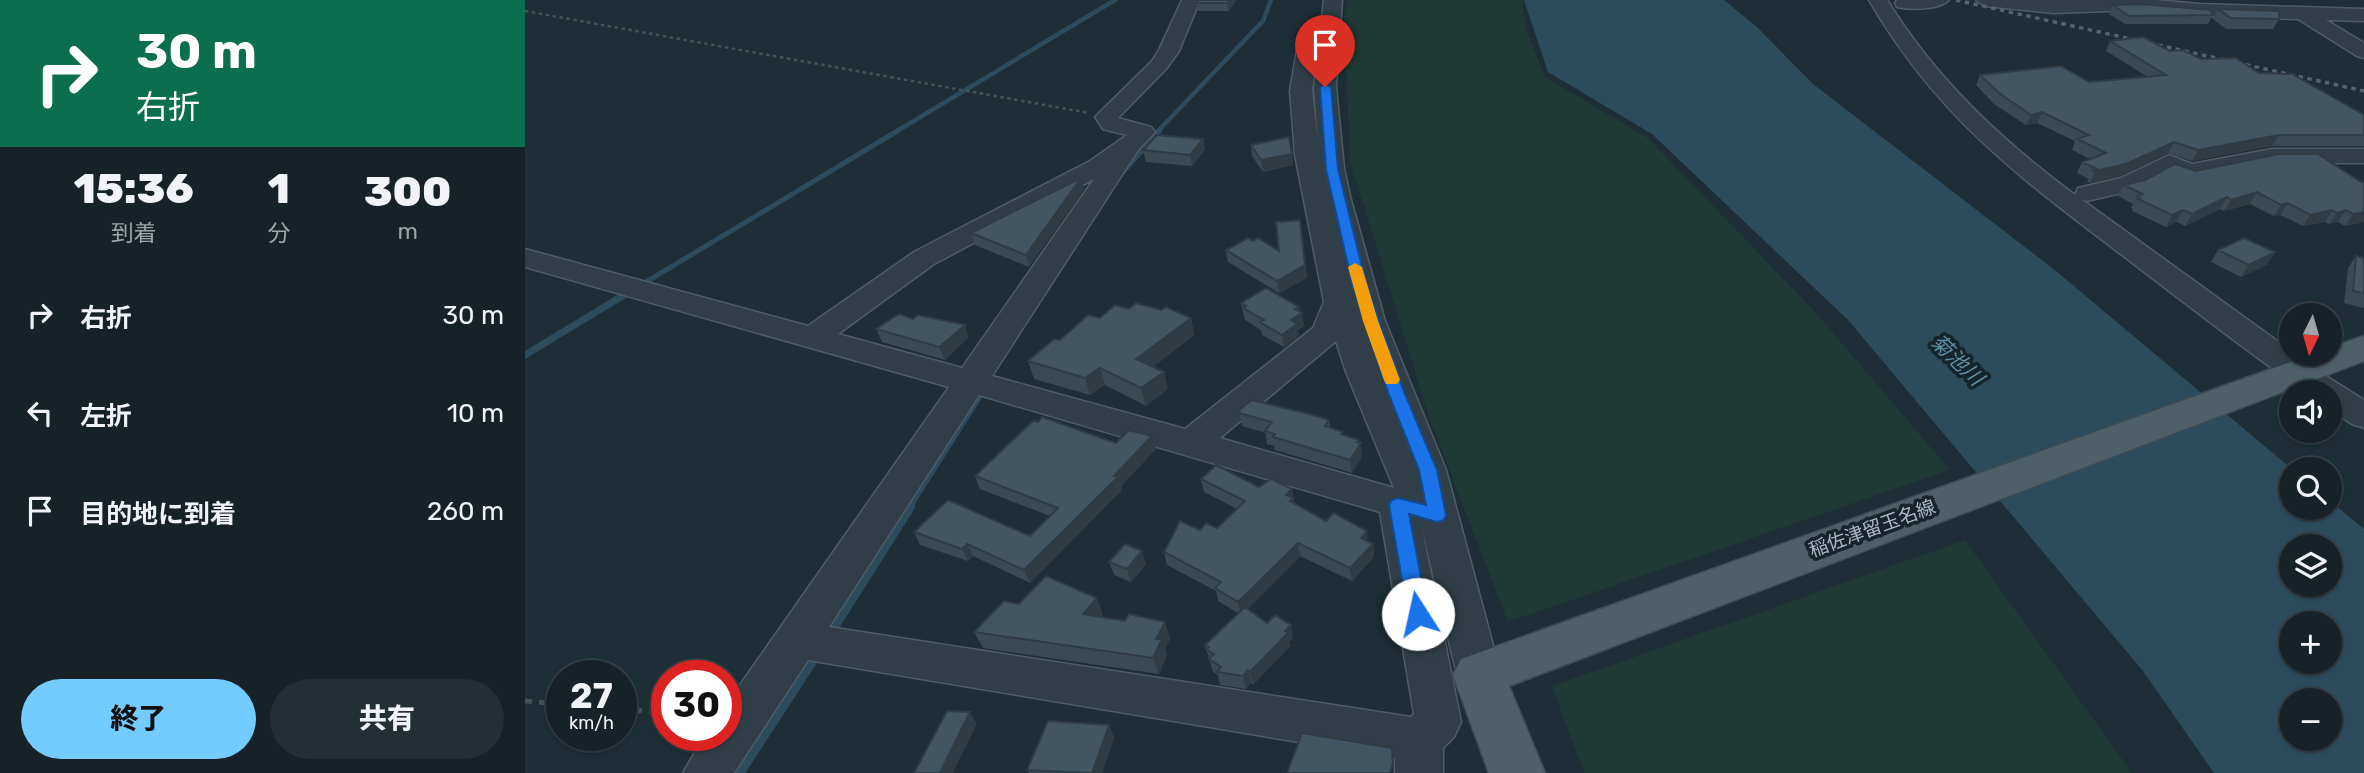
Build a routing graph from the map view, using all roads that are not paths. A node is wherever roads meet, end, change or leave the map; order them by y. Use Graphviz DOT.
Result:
graph roads {
  1 [pos="1191,0"];
  2 [pos="1317,0"];
  3 [pos="1333,0"];
  4 [pos="1940,0"];
  5 [pos="1985,0"];
  6 [pos="1895,1"];
  7 [pos="2303,13"];
  8 [pos="2364,15"];
  9 [pos="2364,52"];
  10 [pos="1129,146"];
  11 [pos="2364,156"];
  12 [pos="2087,193"];
  13 [pos="525,258"];
  14 [pos="2171,280"];
  15 [pos="1339,302"];
  16 [pos="814,337"];
  17 [pos="2364,348"];
  18 [pos="2306,380"];
  19 [pos="2315,380"];
  20 [pos="981,384"];
  21 [pos="2279,394"];
  22 [pos="2342,403"];
  23 [pos="2364,416"];
  24 [pos="1191,443"];
  25 [pos="1420,510"];
  26 [pos="814,643"];
  27 [pos="1479,675"];
  28 [pos="1419,756"];
  29 [pos="708,773"];
  30 [pos="1517,773"];
  1 -- 10 [label="street"];
  2 -- 15 [label="street"];
  3 -- 25 [label="street"];
  4 -- 6 [label="street"];
  5 -- 7 [label="street"];
  6 -- 12 [label="street"];
  6 -- 14 [label="street"];
  7 -- 8 [label="street"];
  7 -- 9 [label="street"];
  10 -- 16 [label="street"];
  10 -- 20 [label="street"];
  11 -- 12 [label="street"];
  12 -- 14 [label="street"];
  13 -- 16 [label="street"];
  14 -- 18 [label="street"];
  15 -- 24 [label="street"];
  15 -- 25 [label="street"];
  16 -- 20 [label="street"];
  17 -- 19 [label="main road, 稲佐津留玉名線"];
  20 -- 24 [label="street"];
  20 -- 26 [label="street"];
  21 -- 27 [label="main road, 稲佐津留玉名線"];
  22 -- 23 [label="street"];
  24 -- 25 [label="street"];
  25 -- 27 [label="street"];
  25 -- 28 [label="street"];
  26 -- 28 [label="street"];
  26 -- 29 [label="street"];
  27 -- 30 [label="main road"];
}
